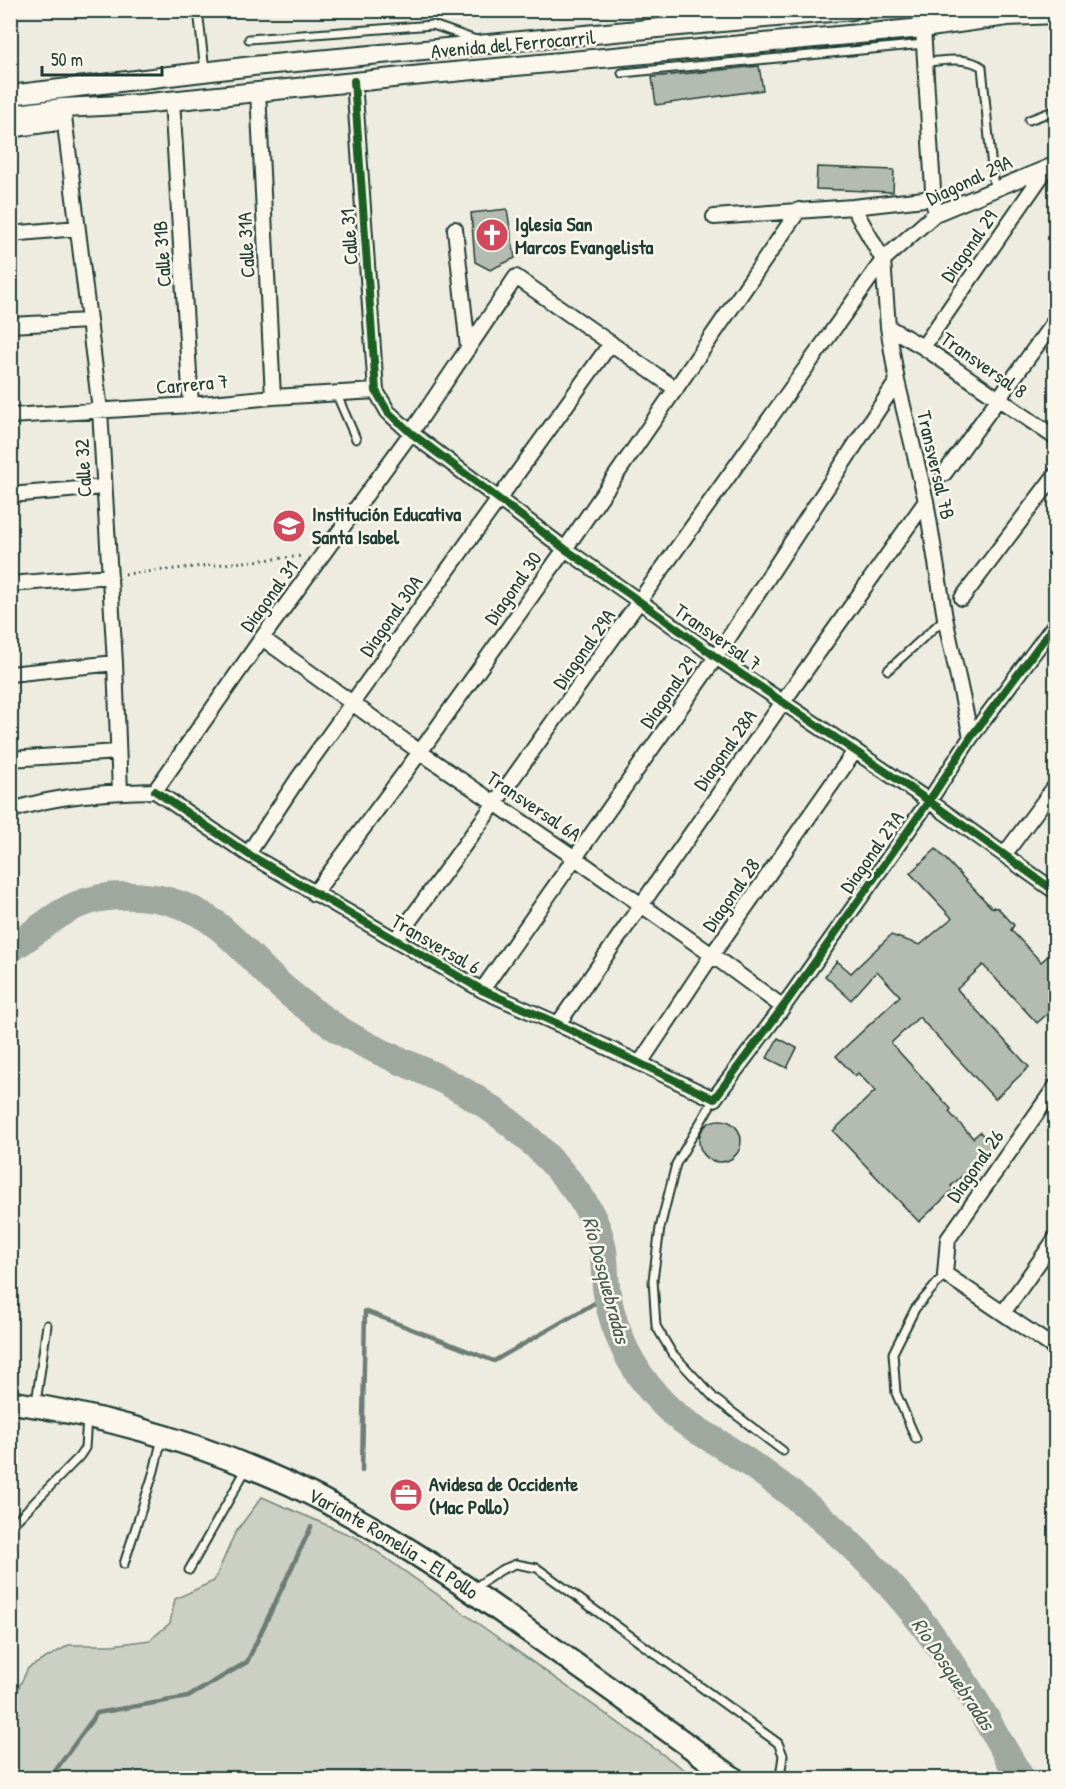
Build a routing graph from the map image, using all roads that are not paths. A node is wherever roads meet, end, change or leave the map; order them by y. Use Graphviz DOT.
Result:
graph roads {
  1 [pos="198,10"];
  2 [pos="852,10"];
  3 [pos="1056,14"];
  4 [pos="923,36"];
  5 [pos="249,39"];
  6 [pos="487,44"];
  7 [pos="925,62"];
  8 [pos="205,71"];
  9 [pos="622,73"];
  10 [pos="354,81"];
  11 [pos="258,92"];
  12 [pos="10,95"];
  13 [pos="172,100"];
  14 [pos="1056,110"];
  15 [pos="10,115"];
  16 [pos="64,115"];
  17 [pos="1029,120"];
  18 [pos="10,130"];
  19 [pos="1051,166"];
  20 [pos="994,189"];
  21 [pos="933,198"];
  22 [pos="853,207"];
  23 [pos="799,210"];
  24 [pos="935,214"];
  25 [pos="714,217"];
  26 [pos="77,228"];
  27 [pos="455,229"];
  28 [pos="10,234"];
  29 [pos="883,260"];
  30 [pos="1056,319"];
  31 [pos="88,321"];
  32 [pos="10,326"];
  33 [pos="888,327"];
  34 [pos="611,343"];
  35 [pos="923,347"];
  36 [pos="468,348"];
  37 [pos="897,381"];
  38 [pos="676,389"];
  39 [pos="376,391"];
  40 [pos="336,393"];
  41 [pos="273,397"];
  42 [pos="999,399"];
  43 [pos="191,405"];
  44 [pos="100,410"];
  45 [pos="10,416"];
  46 [pos="411,433"];
  47 [pos="1056,438"];
  48 [pos="356,439"];
  49 [pos="944,474"];
  50 [pos="1056,474"];
  51 [pos="103,487"];
  52 [pos="10,495"];
  53 [pos="498,499"];
  54 [pos="926,501"];
  55 [pos="564,549"];
  56 [pos="110,576"];
  57 [pos="10,584"];
  58 [pos="962,598"];
  59 [pos="639,601"];
  60 [pos="945,618"];
  61 [pos="1056,622"];
  62 [pos="262,638"];
  63 [pos="716,657"];
  64 [pos="115,663"];
  65 [pos="888,670"];
  66 [pos="10,674"];
  67 [pos="783,702"];
  68 [pos="353,703"];
  69 [pos="971,737"];
  70 [pos="855,751"];
  71 [pos="118,752"];
  72 [pos="420,752"];
  73 [pos="10,759"];
  74 [pos="1056,785"];
  75 [pos="155,791"];
  76 [pos="120,792"];
  77 [pos="929,801"];
  78 [pos="495,803"];
  79 [pos="10,811"];
  80 [pos="248,854"];
  81 [pos="1004,855"];
  82 [pos="575,858"];
  83 [pos="1056,892"];
  84 [pos="314,894"];
  85 [pos="641,905"];
  86 [pos="396,939"];
  87 [pos="712,955"];
  88 [pos="482,990"];
  89 [pos="783,1007"];
  90 [pos="558,1024"];
  91 [pos="640,1063"];
  92 [pos="1056,1086"];
  93 [pos="714,1099"];
  94 [pos="1056,1238"];
  95 [pos="945,1274"];
  96 [pos="1003,1313"];
  97 [pos="47,1326"];
  98 [pos="1056,1349"];
  99 [pos="10,1402"];
  100 [pos="36,1406"];
  101 [pos="88,1415"];
  102 [pos="162,1436"];
  103 [pos="916,1439"];
  104 [pos="783,1451"];
  105 [pos="248,1466"];
  106 [pos="10,1527"];
  107 [pos="124,1564"];
  108 [pos="189,1570"];
  109 [pos="472,1590"];
  110 [pos="733,1779"];
  111 [pos="780,1779"];
  1 -- 8 [label="lane"];
  2 -- 6 [label="main road, Avenida del Ferrocarril"];
  3 -- 4 [label="main road, Avenida del Ferrocarril"];
  4 -- 7 [label="street"];
  4 -- 9 [label="lane"];
  4 -- 10 [label="main road, Avenida del Ferrocarril"];
  5 -- 6 [label="lane"];
  6 -- 8 [label="main road, Avenida del Ferrocarril"];
  7 -- 20 [label="lane"];
  7 -- 21 [label="street"];
  8 -- 12 [label="main road, Avenida del Ferrocarril"];
  10 -- 11 [label="main road, Avenida del Ferrocarril"];
  10 -- 39 [label="street, Calle 31"];
  11 -- 13 [label="main road, Avenida del Ferrocarril"];
  11 -- 41 [label="street, Calle 31A"];
  13 -- 16 [label="main road, Avenida del Ferrocarril"];
  13 -- 43 [label="street, Calle 31B"];
  14 -- 17 [label="lane"];
  15 -- 16 [label="main road, Avenida del Ferrocarril"];
  16 -- 18 [label="street"];
  16 -- 26 [label="street, Calle 32"];
  19 -- 20 [label="street, Diagonal 29A"];
  19 -- 35 [label="street, Diagonal 29"];
  20 -- 24 [label="street, Diagonal 29A"];
  21 -- 22 [label="street"];
  21 -- 24 [label="street"];
  22 -- 23 [label="street"];
  22 -- 29 [label="street, Transversal 7B"];
  23 -- 25 [label="street"];
  23 -- 38 [label="street, Diagonal 30"];
  24 -- 29 [label="street, Diagonal 29A"];
  26 -- 28 [label="street"];
  26 -- 31 [label="street, Calle 32"];
  27 -- 36 [label="street"];
  29 -- 33 [label="street, Transversal 7B"];
  29 -- 59 [label="street, Diagonal 29A"];
  30 -- 42 [label="street"];
  31 -- 32 [label="street"];
  31 -- 44 [label="street, Calle 32"];
  33 -- 35 [label="street, Transversal 8"];
  33 -- 37 [label="street, Transversal 7B"];
  34 -- 36 [label="street, Diagonal 31"];
  34 -- 38 [label="street"];
  34 -- 53 [label="street, Diagonal 30A"];
  35 -- 42 [label="street, Transversal 8"];
  36 -- 46 [label="street, Diagonal 31"];
  37 -- 54 [label="street, Transversal 7B"];
  37 -- 63 [label="street, Diagonal 29"];
  38 -- 55 [label="street, Diagonal 30"];
  39 -- 40 [label="street, Carrera 7"];
  39 -- 46 [label="street, Transversal 7"];
  40 -- 41 [label="street, Carrera 7"];
  40 -- 48 [label="lane"];
  41 -- 43 [label="street, Carrera 7"];
  42 -- 47 [label="street, Transversal 8"];
  42 -- 49 [label="street"];
  43 -- 44 [label="street, Carrera 7"];
  44 -- 45 [label="street, Carrera 7"];
  44 -- 51 [label="street, Calle 32"];
  46 -- 53 [label="street, Transversal 7"];
  46 -- 62 [label="street, Diagonal 31"];
  50 -- 58 [label="street"];
  51 -- 52 [label="street"];
  51 -- 56 [label="street, Calle 32"];
  53 -- 55 [label="street, Transversal 7"];
  53 -- 68 [label="street, Diagonal 30A"];
  54 -- 60 [label="street, Transversal 7B"];
  54 -- 67 [label="street, Diagonal 28A"];
  55 -- 59 [label="street, Transversal 7"];
  55 -- 72 [label="street, Diagonal 30"];
  56 -- 57 [label="street"];
  56 -- 64 [label="street, Calle 32"];
  59 -- 63 [label="street, Transversal 7"];
  59 -- 78 [label="street, Diagonal 29A"];
  60 -- 65 [label="lane"];
  60 -- 69 [label="street, Transversal 7B"];
  61 -- 69 [label="street, Diagonal 27A"];
  62 -- 68 [label="street, Transversal 6A"];
  62 -- 75 [label="street, Diagonal 31"];
  63 -- 67 [label="street, Transversal 7"];
  63 -- 82 [label="street, Diagonal 29"];
  64 -- 66 [label="street"];
  64 -- 71 [label="street, Calle 32"];
  67 -- 70 [label="street, Transversal 7"];
  67 -- 85 [label="street, Diagonal 28A"];
  68 -- 72 [label="street, Transversal 6A"];
  68 -- 80 [label="street, Diagonal 30A"];
  69 -- 77 [label="street, Diagonal 27A"];
  70 -- 77 [label="street, Transversal 7"];
  70 -- 87 [label="street, Diagonal 28"];
  71 -- 73 [label="street"];
  71 -- 76 [label="street, Calle 32"];
  72 -- 78 [label="street, Transversal 6A"];
  72 -- 84 [label="street, Diagonal 30"];
  74 -- 81 [label="street"];
  75 -- 76 [label="street"];
  75 -- 80 [label="street, Transversal 6"];
  76 -- 79 [label="street"];
  77 -- 81 [label="street, Transversal 7"];
  77 -- 89 [label="street, Diagonal 27A"];
  78 -- 82 [label="street, Transversal 6A"];
  78 -- 86 [label="street, Diagonal 29A"];
  80 -- 84 [label="street, Transversal 6"];
  81 -- 83 [label="street, Transversal 7"];
  82 -- 85 [label="street, Transversal 6A"];
  82 -- 88 [label="street, Diagonal 29"];
  84 -- 86 [label="street, Transversal 6"];
  85 -- 87 [label="street, Transversal 6A"];
  85 -- 90 [label="street, Diagonal 28A"];
  86 -- 88 [label="street, Transversal 6"];
  87 -- 89 [label="street, Transversal 6A"];
  87 -- 91 [label="street, Diagonal 28"];
  88 -- 90 [label="street, Transversal 6"];
  89 -- 93 [label="street, Diagonal 27A"];
  90 -- 91 [label="street, Transversal 6"];
  91 -- 93 [label="street, Transversal 6"];
  92 -- 95 [label="street, Diagonal 26"];
  93 -- 104 [label="lane, Diagonal 27A"];
  94 -- 96 [label="street"];
  95 -- 96 [label="street"];
  95 -- 103 [label="lane"];
  96 -- 98 [label="street"];
  97 -- 100 [label="lane"];
  99 -- 100 [label="highway, Variante Romelia - El Pollo"];
  100 -- 101 [label="highway, Variante Romelia - El Pollo"];
  101 -- 102 [label="highway, Variante Romelia - El Pollo"];
  101 -- 106 [label="lane"];
  102 -- 105 [label="highway, Variante Romelia - El Pollo"];
  102 -- 107 [label="lane"];
  105 -- 108 [label="lane"];
  105 -- 109 [label="highway, Variante Romelia - El Pollo"];
  109 -- 110 [label="highway, Variante Romelia - El Pollo"];
  109 -- 111 [label="lane"];
}
